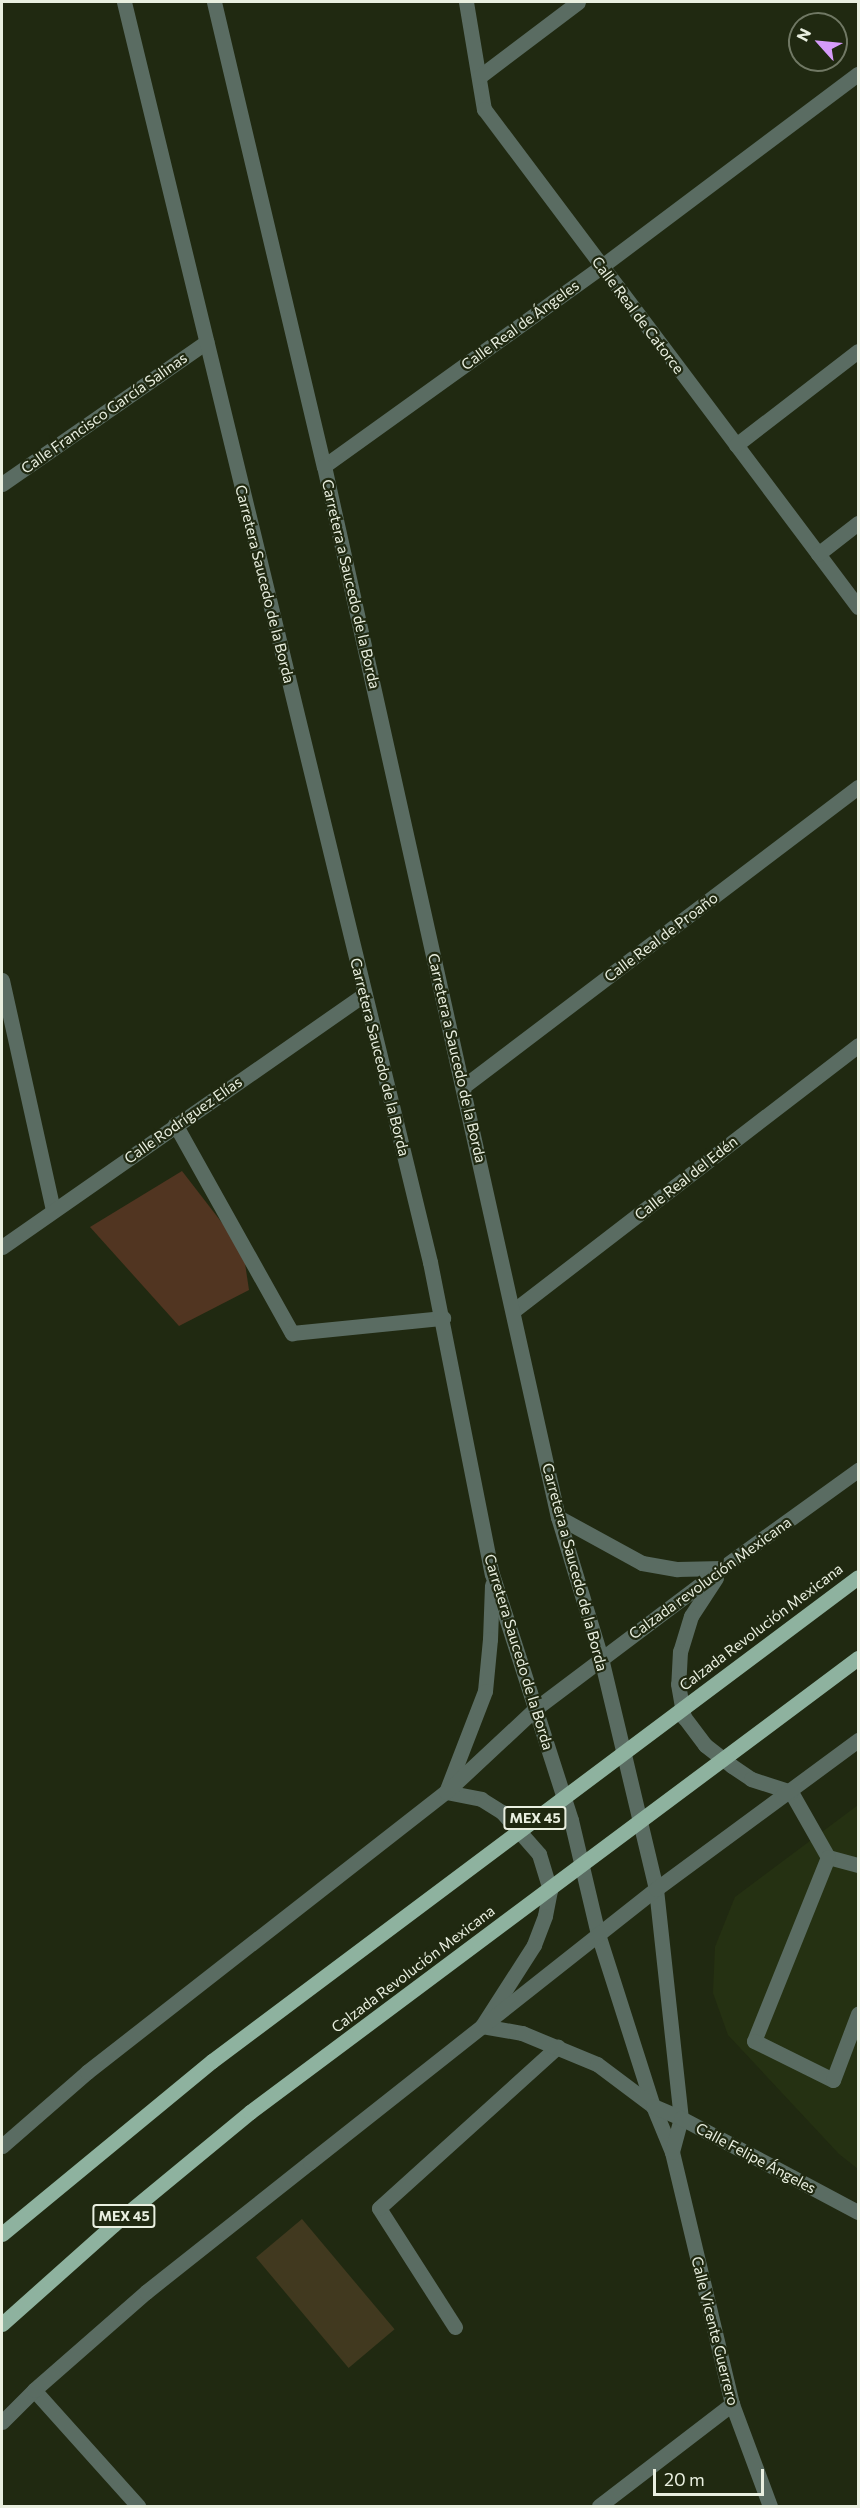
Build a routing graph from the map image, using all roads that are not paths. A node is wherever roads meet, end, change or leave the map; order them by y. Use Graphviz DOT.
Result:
graph roads {
  1 [pos="124,2"];
  2 [pos="214,2"];
  3 [pos="466,2"];
  4 [pos="578,2"];
  5 [pos="858,74"];
  6 [pos="479,77"];
  7 [pos="602,266"];
  8 [pos="206,342"];
  9 [pos="858,351"];
  10 [pos="735,445"];
  11 [pos="324,466"];
  12 [pos="2,484"];
  13 [pos="858,523"];
  14 [pos="818,554"];
  15 [pos="858,607"];
  16 [pos="858,787"];
  17 [pos="2,980"];
  18 [pos="365,994"];
  19 [pos="858,1045"];
  20 [pos="464,1086"];
  21 [pos="175,1125"];
  22 [pos="53,1210"];
  23 [pos="2,1247"];
  24 [pos="513,1311"];
  25 [pos="443,1318"];
  26 [pos="858,1470"];
  27 [pos="558,1517"];
  28 [pos="722,1568"];
  29 [pos="492,1574"];
  30 [pos="858,1576"];
  31 [pos="601,1658"];
  32 [pos="858,1658"];
  33 [pos="535,1709"];
  34 [pos="858,1740"];
  35 [pos="446,1792"];
  36 [pos="791,1792"];
  37 [pos="828,1857"];
  38 [pos="858,1865"];
  39 [pos="656,1889"];
  40 [pos="598,1934"];
  41 [pos="858,2014"];
  42 [pos="482,2026"];
  43 [pos="558,2046"];
  44 [pos="653,2106"];
  45 [pos="681,2118"];
  46 [pos="2,2146"];
  47 [pos="672,2152"];
  48 [pos="858,2212"];
  49 [pos="2,2234"];
  50 [pos="2,2324"];
  51 [pos="455,2327"];
  52 [pos="34,2390"];
  53 [pos="732,2404"];
  54 [pos="2,2422"];
  55 [pos="138,2506"];
  56 [pos="599,2506"];
  57 [pos="770,2506"];
  1 -- 8 [label="street, Carretera Saucedo de la Borda"];
  2 -- 11 [label="street, Carretera a Saucedo de la Borda"];
  3 -- 6 [label="street, Calle Real de Catorce"];
  4 -- 6 [label="street"];
  5 -- 7 [label="street, Calle Real de Ángeles"];
  6 -- 7 [label="street, Calle Real de Catorce"];
  7 -- 10 [label="street, Calle Real de Catorce"];
  7 -- 11 [label="street, Calle Real de Ángeles"];
  8 -- 12 [label="street, Calle Francisco García Salinas"];
  8 -- 18 [label="street, Carretera Saucedo de la Borda"];
  9 -- 10 [label="street"];
  10 -- 14 [label="street, Calle Real de Catorce"];
  11 -- 20 [label="street, Carretera a Saucedo de la Borda"];
  13 -- 14 [label="street"];
  14 -- 15 [label="street, Calle Real de Catorce"];
  16 -- 20 [label="street, Calle Real de Proaño"];
  17 -- 22 [label="street"];
  18 -- 21 [label="street, Calle Rodríguez Elías"];
  18 -- 25 [label="street, Carretera Saucedo de la Borda"];
  19 -- 24 [label="street, Calle Real del Edén"];
  20 -- 24 [label="street, Carretera a Saucedo de la Borda"];
  21 -- 22 [label="street, Calle Rodríguez Elías"];
  21 -- 25 [label="street"];
  22 -- 23 [label="street, Calle Rodríguez Elías"];
  24 -- 27 [label="street, Carretera a Saucedo de la Borda"];
  25 -- 29 [label="street, Carretera Saucedo de la Borda"];
  26 -- 28 [label="street, Calzada revolución Mexicana"];
  27 -- 28 [label="street"];
  27 -- 31 [label="street, Carretera a Saucedo de la Borda"];
  28 -- 31 [label="street, Calzada revolución Mexicana"];
  28 -- 36 [label="street"];
  29 -- 33 [label="street, Carretera Saucedo de la Borda"];
  29 -- 35 [label="street"];
  30 -- 49 [label="main road, Calzada Revolución Mexicana / MEX 45, bridge"];
  31 -- 33 [label="street, Calzada revolución Mexicana"];
  31 -- 39 [label="street, Carretera a Saucedo de la Borda"];
  32 -- 50 [label="main road, Calzada Revolución Mexicana / MEX 45, bridge"];
  33 -- 35 [label="street, Calzada revolución Mexicana"];
  33 -- 40 [label="street, Carretera Saucedo de la Borda"];
  34 -- 36 [label="street"];
  35 -- 42 [label="street"];
  35 -- 46 [label="street, Calzada revolución Mexicana"];
  36 -- 37 [label="street"];
  36 -- 39 [label="street"];
  37 -- 38 [label="street"];
  37 -- 41 [label="street"];
  39 -- 40 [label="street"];
  39 -- 45 [label="street, Carretera a Saucedo de la Borda"];
  40 -- 42 [label="street"];
  40 -- 44 [label="street, Carretera Saucedo de la Borda"];
  42 -- 43 [label="street, Calle Felipe Ángeles"];
  42 -- 52 [label="street"];
  43 -- 44 [label="street, Calle Felipe Ángeles"];
  43 -- 51 [label="street"];
  44 -- 45 [label="street, Calle Felipe Ángeles"];
  44 -- 47 [label="street, Calle Vicente Guerrero"];
  45 -- 47 [label="street, Calle Vicente Guerrero"];
  45 -- 48 [label="street, Calle Felipe Ángeles"];
  47 -- 53 [label="street, Calle Vicente Guerrero"];
  52 -- 54 [label="street"];
  52 -- 55 [label="street"];
  53 -- 56 [label="street"];
  53 -- 57 [label="street, Calle Vicente Guerrero"];
}
